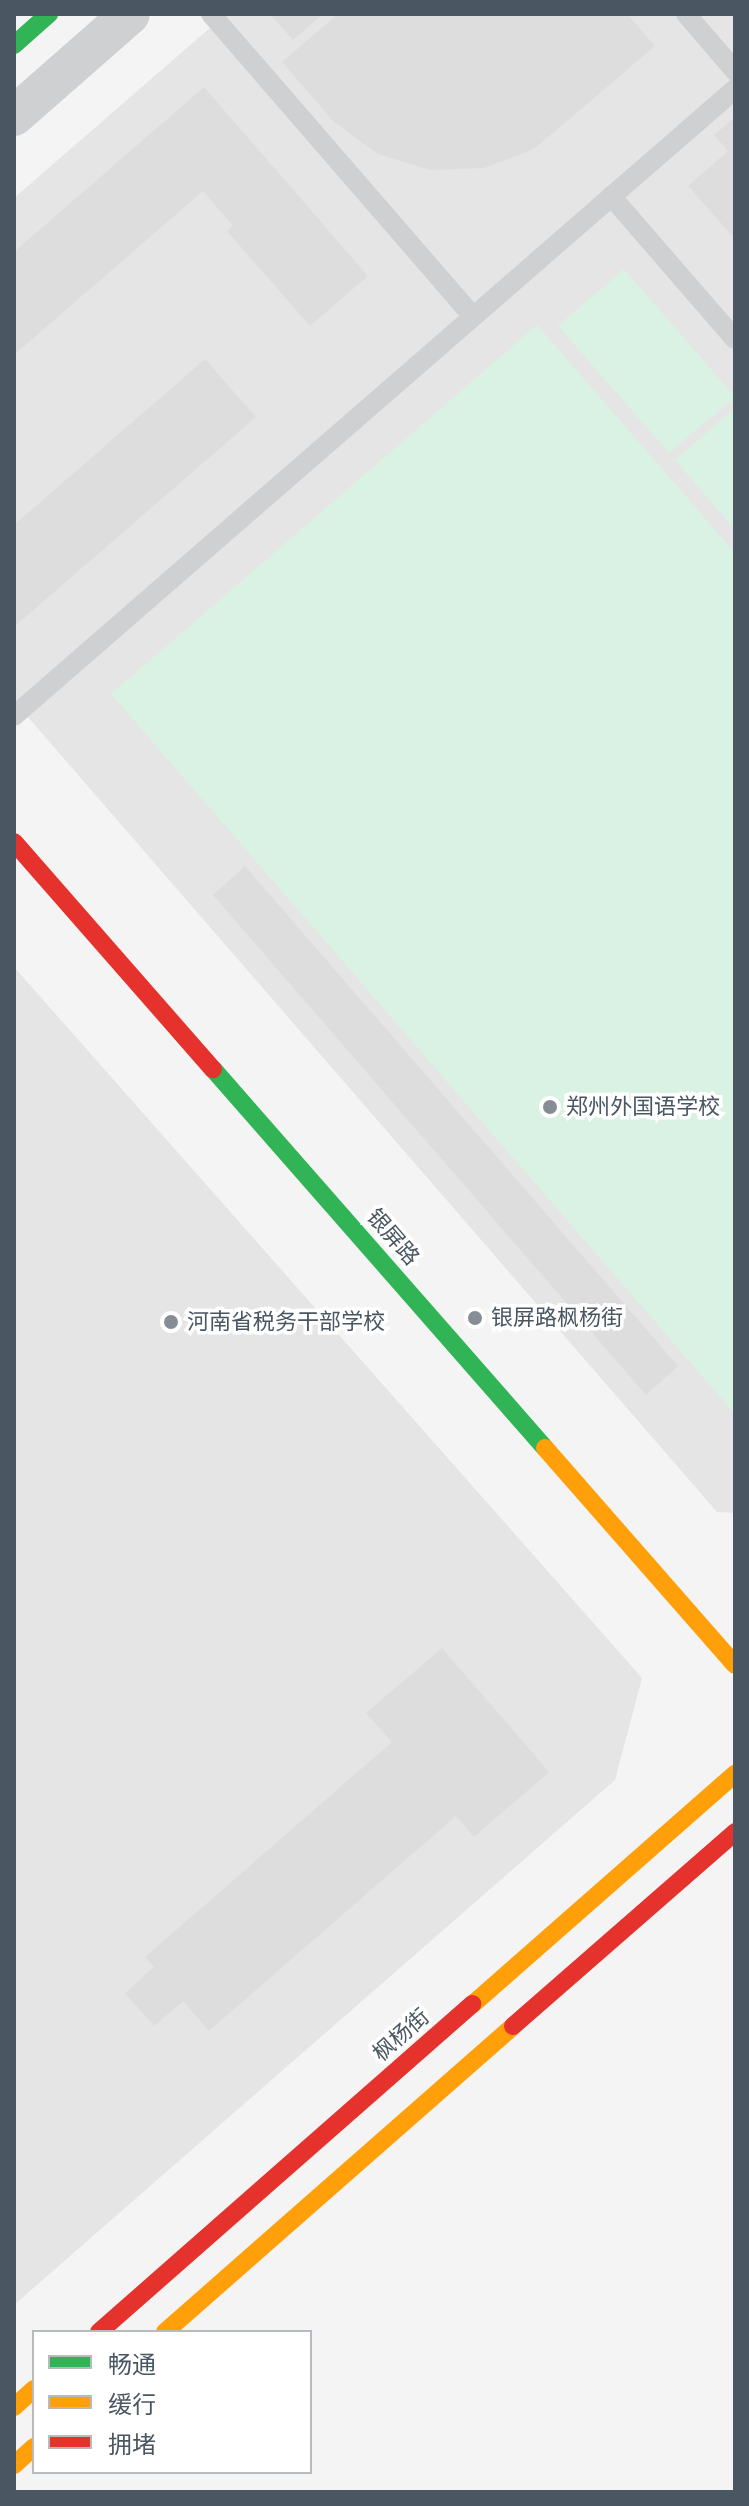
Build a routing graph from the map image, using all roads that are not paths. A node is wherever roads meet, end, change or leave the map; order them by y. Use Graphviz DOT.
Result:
graph roads {
  1 [pos="49,14"];
  2 [pos="130,14"];
  3 [pos="211,14"];
  4 [pos="686,14"];
  5 [pos="14,45"];
  6 [pos="735,71"];
  7 [pos="735,89"];
  8 [pos="14,116"];
  9 [pos="611,196"];
  10 [pos="473,316"];
  11 [pos="735,339"];
  12 [pos="14,716"];
  13 [pos="14,842"];
  14 [pos="735,1665"];
  15 [pos="735,1774"];
  16 [pos="735,1832"];
  17 [pos="101,2330"];
  18 [pos="167,2330"];
  19 [pos="32,2391"];
  20 [pos="14,2407"];
  21 [pos="32,2449"];
  22 [pos="14,2465"];
  1 -- 5 [label="street"];
  2 -- 8 [label="street"];
  3 -- 10 [label="lane"];
  4 -- 6 [label="lane"];
  7 -- 9 [label="lane"];
  9 -- 10 [label="lane"];
  9 -- 11 [label="lane"];
  10 -- 12 [label="lane"];
  13 -- 14 [label="street, 银屏路"];
  15 -- 17 [label="street, 枫杨街"];
  16 -- 18 [label="street"];
  19 -- 20 [label="street"];
  21 -- 22 [label="street"];
}
